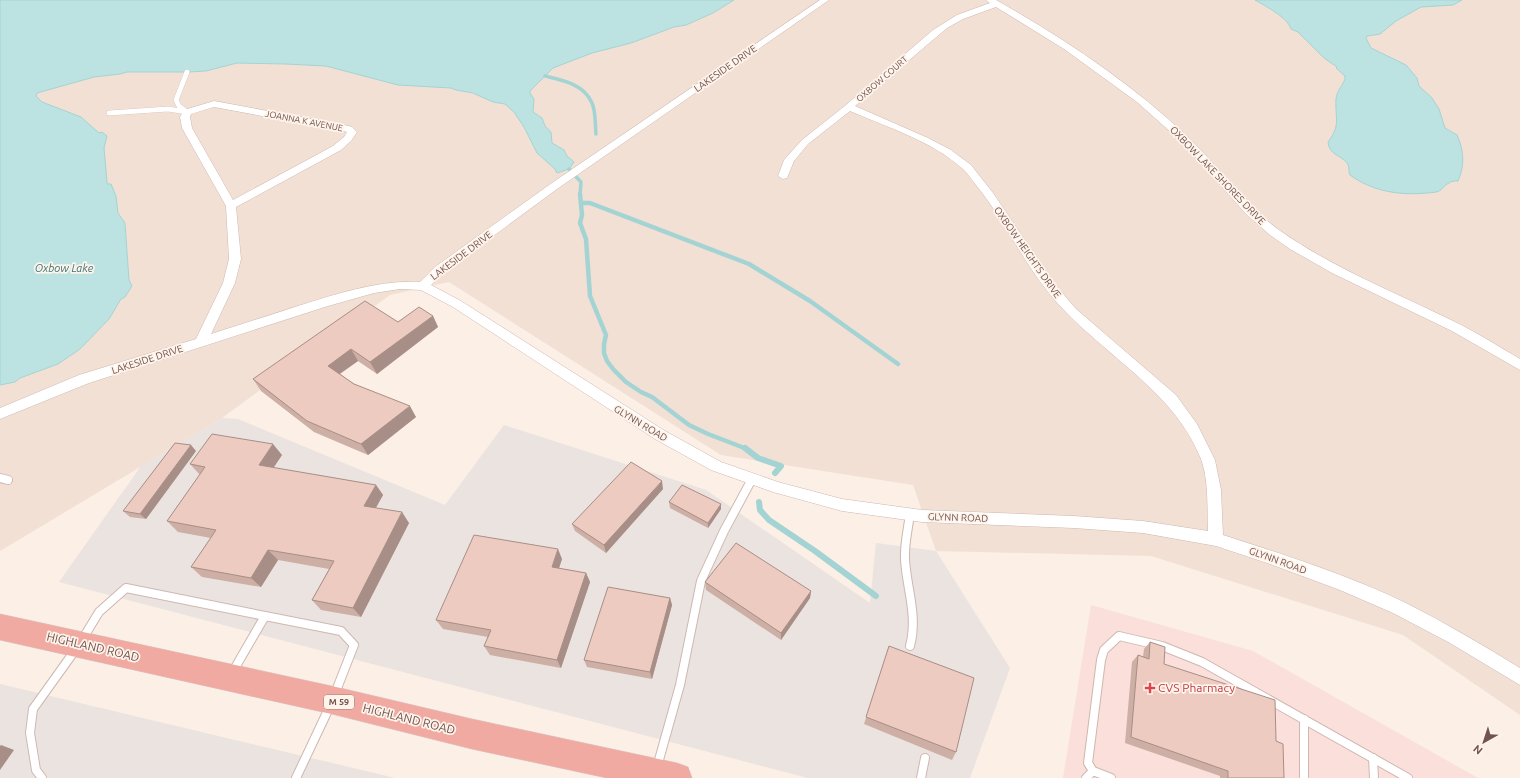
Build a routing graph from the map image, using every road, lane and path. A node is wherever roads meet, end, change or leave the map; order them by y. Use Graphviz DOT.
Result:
graph roads {
  1 [pos="825,0"];
  2 [pos="994,2"];
  3 [pos="187,72"];
  4 [pos="849,108"];
  5 [pos="187,112"];
  6 [pos="109,113"];
  7 [pos="783,176"];
  8 [pos="231,206"];
  9 [pos="423,286"];
  10 [pos="201,342"];
  11 [pos="1520,365"];
  12 [pos="0,414"];
  13 [pos="0,478"];
  14 [pos="752,479"];
  15 [pos="8,480"];
  16 [pos="910,514"];
  17 [pos="1216,539"];
  18 [pos="265,616"];
  19 [pos="0,627"];
  20 [pos="79,644"];
  21 [pos="910,646"];
  22 [pos="1520,677"];
  23 [pos="230,678"];
  24 [pos="332,701"];
  25 [pos="1304,719"];
  26 [pos="925,758"];
  27 [pos="1373,758"];
  28 [pos="666,775"];
  29 [pos="1090,775"];
  30 [pos="1108,777"];
  31 [pos="42,778"];
  32 [pos="296,778"];
  33 [pos="921,778"];
  34 [pos="1304,778"];
  35 [pos="1374,778"];
  36 [pos="1408,778"];
  1 -- 9 [label="street, LAKESIDE DRIVE"];
  2 -- 4 [label="street, OXBOW COURT"];
  2 -- 11 [label="street, OXBOW LAKE SHORES DRIVE"];
  3 -- 5 [label="lane"];
  4 -- 7 [label="street, OXBOW COURT"];
  4 -- 17 [label="street, OXBOW HEIGHTS DRIVE"];
  5 -- 6 [label="lane"];
  5 -- 8 [label="street"];
  5 -- 8 [label="street, JOANNA K AVENUE"];
  8 -- 10 [label="street"];
  9 -- 10 [label="street, LAKESIDE DRIVE"];
  9 -- 14 [label="street, GLYNN ROAD"];
  10 -- 12 [label="street, LAKESIDE DRIVE"];
  13 -- 15 [label="lane"];
  14 -- 16 [label="street, GLYNN ROAD"];
  14 -- 28 [label="lane"];
  16 -- 17 [label="street, GLYNN ROAD"];
  16 -- 21 [label="lane"];
  17 -- 22 [label="street, GLYNN ROAD"];
  18 -- 20 [label="lane"];
  18 -- 23 [label="lane"];
  18 -- 24 [label="lane"];
  19 -- 20 [label="highway, HIGHLAND ROAD / M 59"];
  20 -- 23 [label="highway, HIGHLAND ROAD / M 59"];
  20 -- 31 [label="lane"];
  23 -- 24 [label="highway, HIGHLAND ROAD / M 59"];
  24 -- 28 [label="highway, HIGHLAND ROAD / M 59"];
  24 -- 32 [label="lane"];
  25 -- 27 [label="lane"];
  25 -- 29 [label="lane"];
  25 -- 34 [label="lane"];
  26 -- 33 [label="lane"];
  27 -- 35 [label="lane"];
  27 -- 36 [label="lane"];
  29 -- 30 [label="lane"];
}
